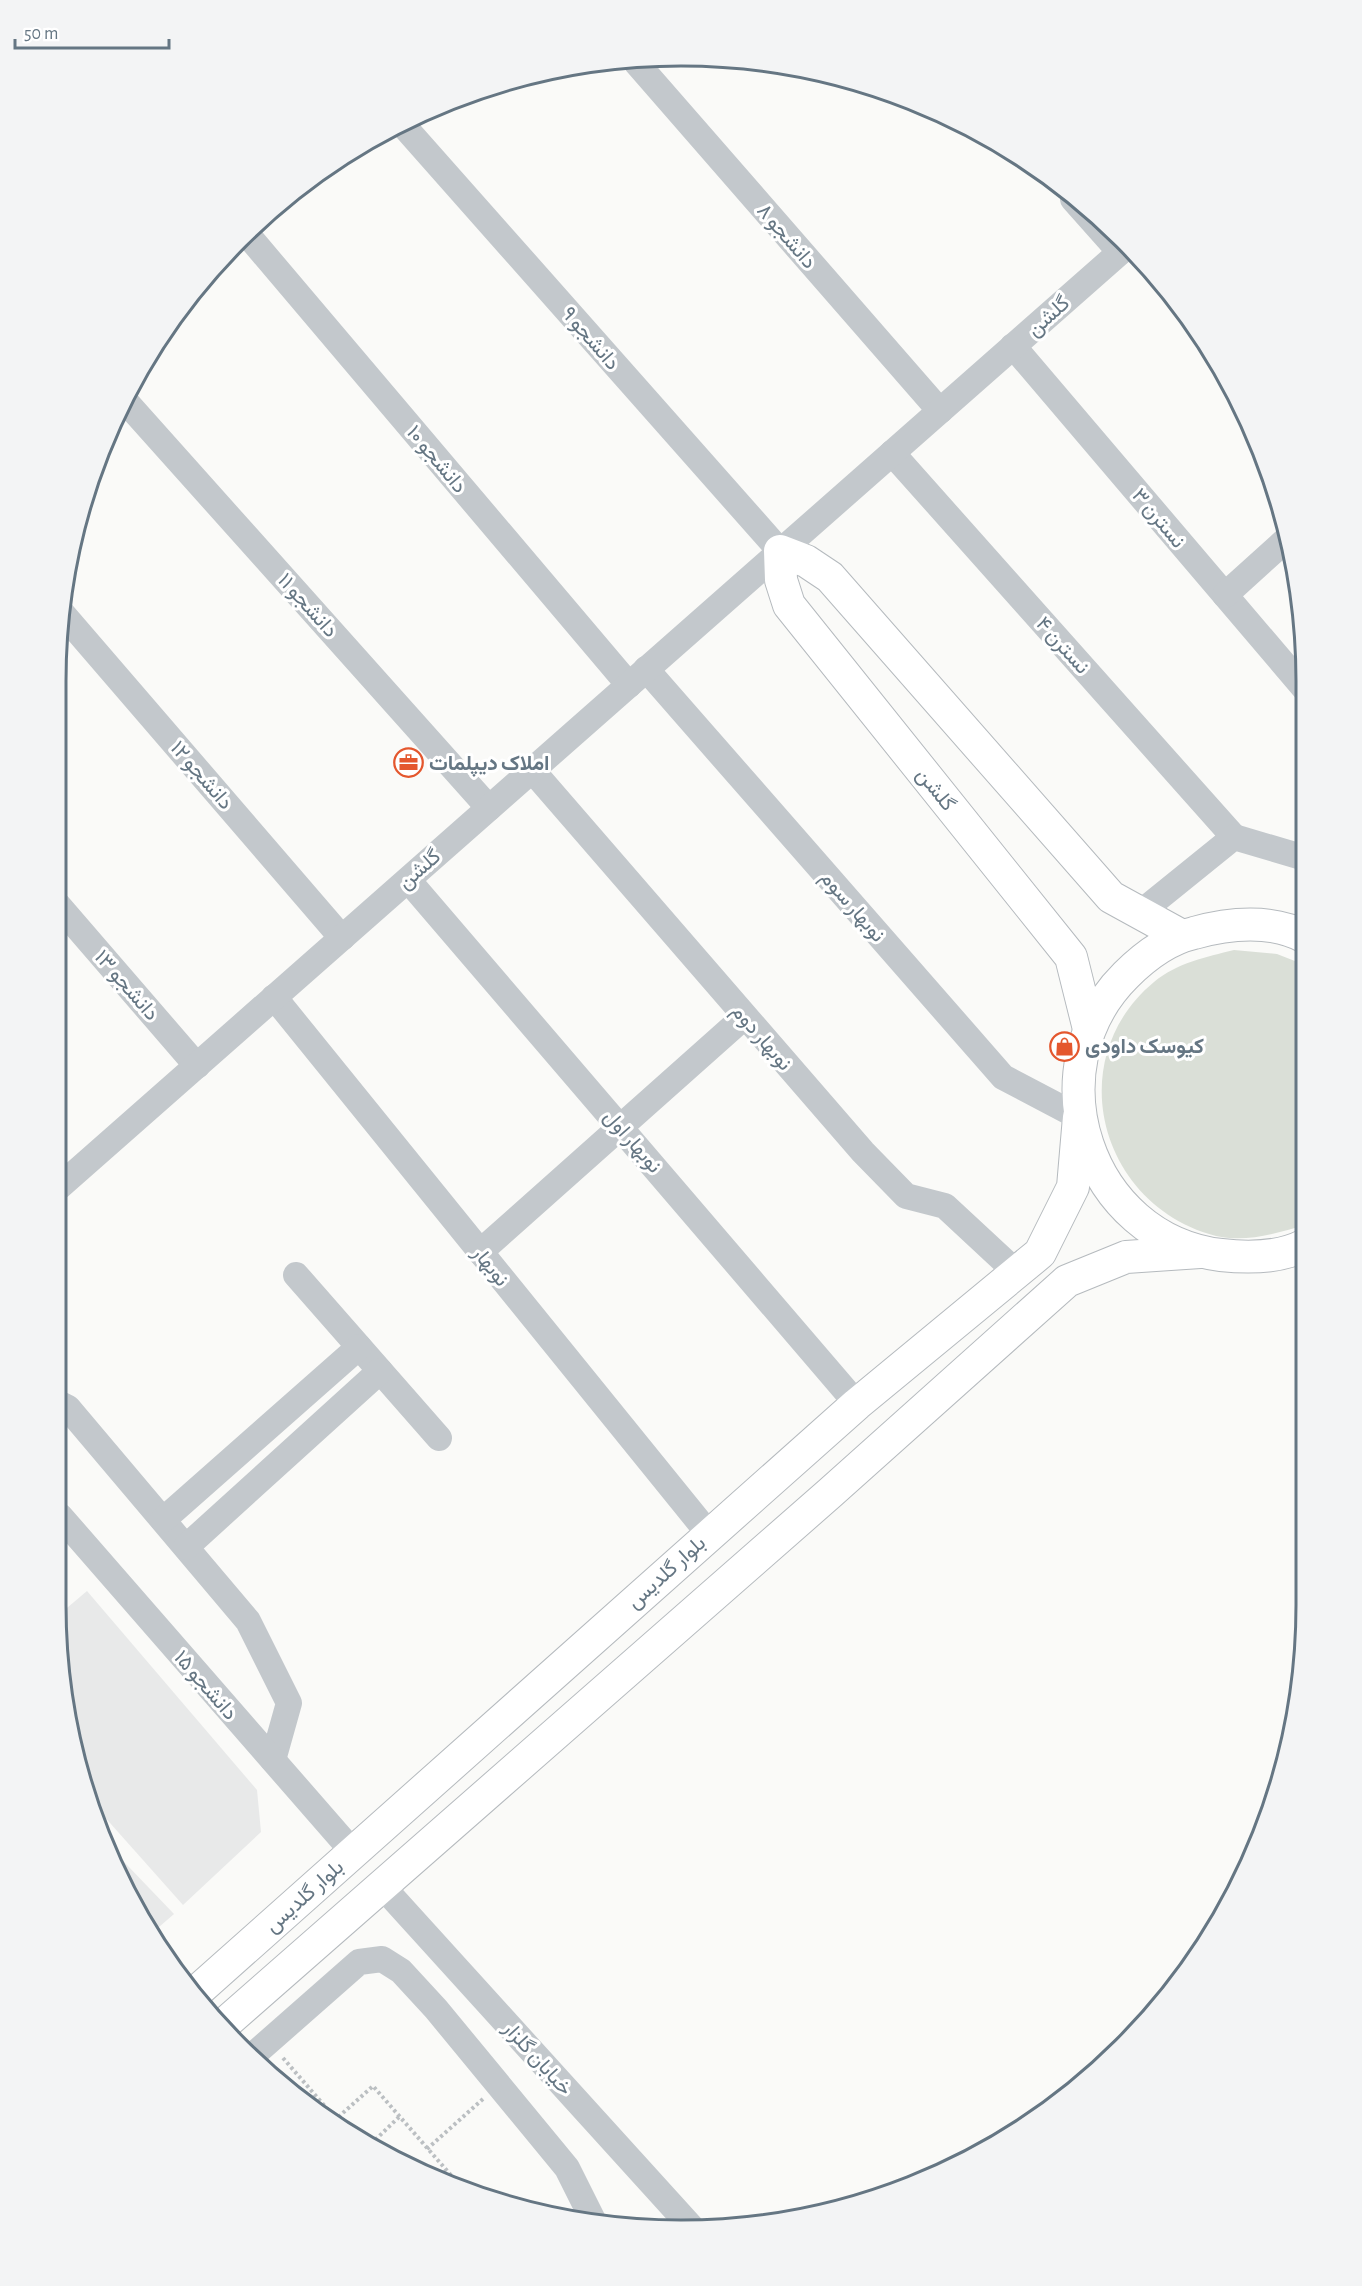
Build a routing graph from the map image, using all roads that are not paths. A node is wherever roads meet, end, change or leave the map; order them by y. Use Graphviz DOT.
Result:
graph roads {
  1 [pos="640,67"];
  2 [pos="407,130"];
  3 [pos="252,240"];
  4 [pos="1121,251"];
  5 [pos="1013,346"];
  6 [pos="130,407"];
  7 [pos="940,411"];
  8 [pos="892,453"];
  9 [pos="1280,545"];
  10 [pos="780,551"];
  11 [pos="1225,595"];
  12 [pos="69,621"];
  13 [pos="638,677"];
  14 [pos="1296,678"];
  15 [pos="532,770"];
  16 [pos="489,808"];
  17 [pos="1234,837"];
  18 [pos="1296,855"];
  19 [pos="408,880"];
  20 [pos="1140,913"];
  21 [pos="66,914"];
  22 [pos="1296,934"];
  23 [pos="1182,936"];
  24 [pos="342,938"];
  25 [pos="274,997"];
  26 [pos="744,1017"];
  27 [pos="1089,1029"];
  28 [pos="197,1066"];
  29 [pos="1079,1117"];
  30 [pos="621,1127"];
  31 [pos="66,1181"];
  32 [pos="1296,1250"];
  33 [pos="480,1252"];
  34 [pos="1200,1252"];
  35 [pos="1016,1272"];
  36 [pos="296,1275"];
  37 [pos="359,1347"];
  38 [pos="380,1371"];
  39 [pos="858,1404"];
  40 [pos="66,1407"];
  41 [pos="439,1438"];
  42 [pos="163,1520"];
  43 [pos="66,1523"];
  44 [pos="709,1534"];
  45 [pos="186,1547"];
  46 [pos="680,1559"];
  47 [pos="710,1598"];
  48 [pos="273,1760"];
  49 [pos="353,1852"];
  50 [pos="382,1886"];
  51 [pos="201,1988"];
  52 [pos="228,2020"];
  53 [pos="259,2049"];
  54 [pos="589,2213"];
  55 [pos="685,2220"];
  1 -- 7 [label="street, دانشجو ۸"];
  2 -- 10 [label="street, دانشجو ۹"];
  3 -- 13 [label="street, دانشجو ۱۰"];
  4 -- 5 [label="street, گلشن"];
  5 -- 7 [label="street, گلشن"];
  5 -- 11 [label="street, نسترن ۳"];
  6 -- 16 [label="street, دانشجو ۱۱"];
  7 -- 8 [label="street, گلشن"];
  8 -- 10 [label="street, گلشن"];
  8 -- 17 [label="street, نسترن ۴"];
  9 -- 11 [label="street"];
  10 -- 13 [label="street, گلشن"];
  10 -- 20 [label="main road"];
  10 -- 27 [label="main road, گلشن"];
  11 -- 14 [label="street, نسترن ۳"];
  12 -- 24 [label="street, دانشجو ۱۲"];
  13 -- 15 [label="street, گلشن"];
  13 -- 29 [label="street, نوبهار سوم"];
  15 -- 16 [label="street, گلشن"];
  15 -- 26 [label="street, نوبهار دوم"];
  16 -- 19 [label="street, گلشن"];
  17 -- 18 [label="street"];
  17 -- 20 [label="street"];
  19 -- 24 [label="street, گلشن"];
  19 -- 30 [label="street, نوبهار اول"];
  20 -- 23 [label="main road"];
  21 -- 28 [label="street, دانشجو ۱۳"];
  22 -- 23 [label="main road"];
  23 -- 27 [label="main road"];
  24 -- 25 [label="street, گلشن"];
  25 -- 28 [label="street, گلشن"];
  25 -- 33 [label="street, نوبهار"];
  26 -- 30 [label="street"];
  26 -- 35 [label="street, نوبهار دوم"];
  27 -- 29 [label="main road"];
  28 -- 31 [label="street, گلشن"];
  29 -- 34 [label="main road"];
  29 -- 35 [label="main road, بلوار گلدیس"];
  30 -- 33 [label="street"];
  30 -- 39 [label="street, نوبهار اول"];
  32 -- 34 [label="main road"];
  33 -- 44 [label="street, نوبهار"];
  34 -- 47 [label="main road, بلوار گلدیس"];
  35 -- 39 [label="main road, بلوار گلدیس"];
  36 -- 37 [label="street"];
  37 -- 38 [label="street"];
  37 -- 42 [label="street"];
  38 -- 41 [label="street"];
  38 -- 45 [label="street"];
  39 -- 44 [label="main road, بلوار گلدیس"];
  40 -- 42 [label="street"];
  42 -- 45 [label="street"];
  43 -- 48 [label="street, دانشجو ۱۵"];
  44 -- 46 [label="main road, بلوار گلدیس"];
  45 -- 48 [label="street"];
  46 -- 47 [label="main road"];
  46 -- 49 [label="main road, بلوار گلدیس"];
  47 -- 50 [label="main road, بلوار گلدیس"];
  48 -- 49 [label="street, دانشجو ۱۵"];
  49 -- 50 [label="main road"];
  49 -- 51 [label="main road, بلوار گلدیس"];
  50 -- 52 [label="main road, بلوار گلدیس"];
  50 -- 55 [label="street, خیابان گلزار"];
  53 -- 54 [label="street"];
}
